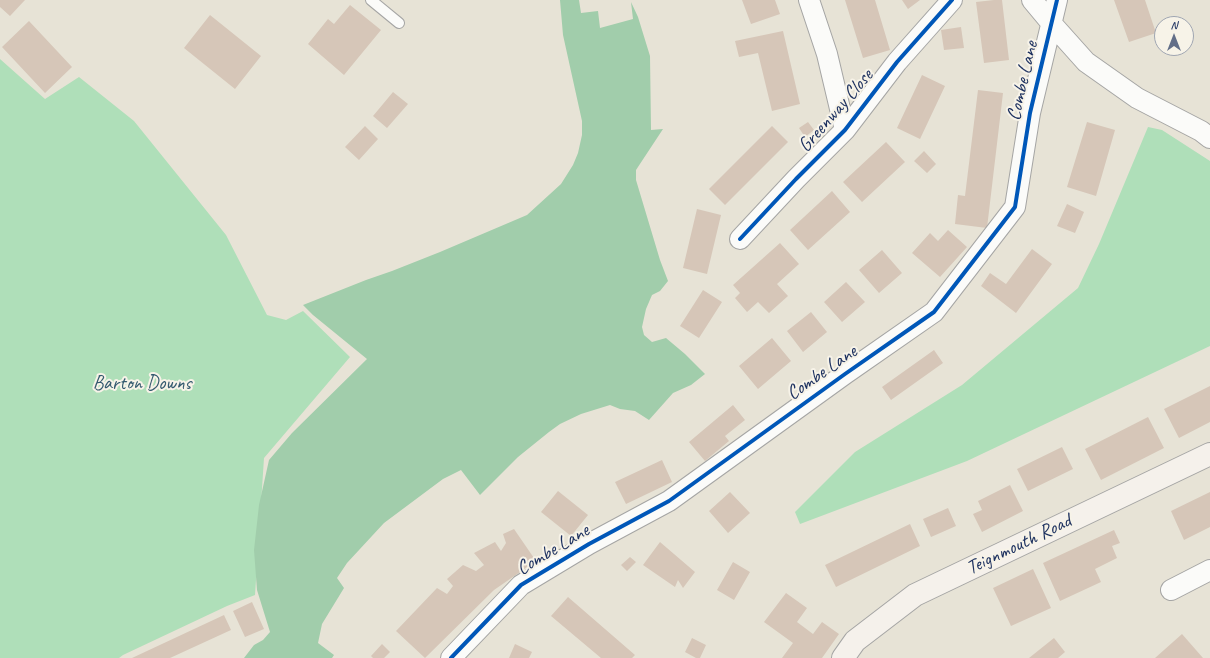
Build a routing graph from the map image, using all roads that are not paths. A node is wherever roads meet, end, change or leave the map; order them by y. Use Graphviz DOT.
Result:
graph roads {
  1 [pos="371,0"];
  2 [pos="809,0"];
  3 [pos="952,0"];
  4 [pos="1032,0"];
  5 [pos="1057,0"];
  6 [pos="399,23"];
  7 [pos="1052,24"];
  8 [pos="845,130"];
  9 [pos="1210,138"];
  10 [pos="740,239"];
  11 [pos="1210,454"];
  12 [pos="1210,570"];
  13 [pos="1171,590"];
  14 [pos="451,658"];
  15 [pos="842,658"];
  1 -- 6 [label="lane"];
  2 -- 8 [label="street"];
  3 -- 8 [label="street, Greenway Close"];
  4 -- 7 [label="street"];
  5 -- 7 [label="street, Combe Lane"];
  7 -- 9 [label="street"];
  7 -- 14 [label="street, Combe Lane"];
  8 -- 10 [label="street, Greenway Close"];
  11 -- 15 [label="main road, Teignmouth Road"];
  12 -- 13 [label="street"];
}
